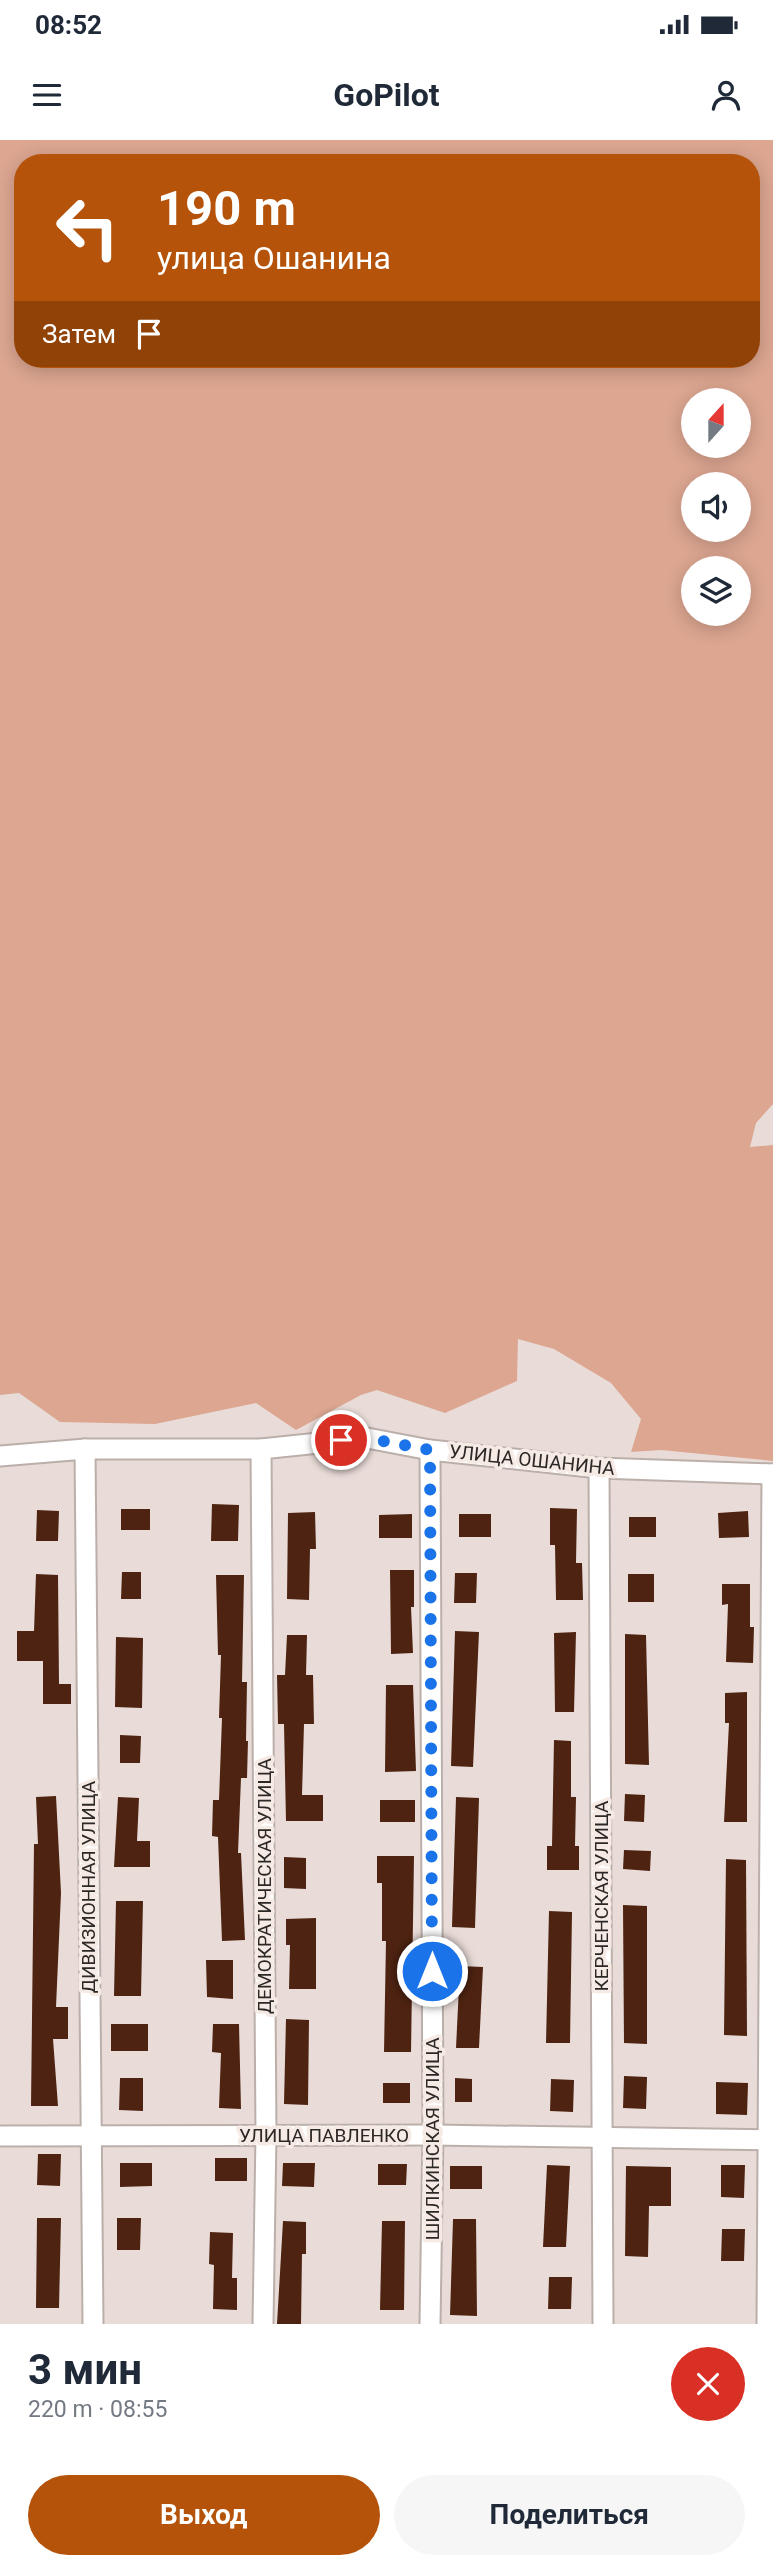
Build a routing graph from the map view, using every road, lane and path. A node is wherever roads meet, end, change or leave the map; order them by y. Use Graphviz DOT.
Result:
graph roads {
  1 [pos="85,1449"];
  2 [pos="261,1449"];
  3 [pos="430,1450"];
  4 [pos="0,1456"];
  5 [pos="599,1468"];
  6 [pos="773,1474"];
  7 [pos="266,2134"];
  8 [pos="433,2135"];
  9 [pos="0,2136"];
  10 [pos="90,2137"];
  11 [pos="602,2138"];
  12 [pos="770,2140"];
  13 [pos="93,2324"];
  14 [pos="263,2324"];
  15 [pos="430,2324"];
  16 [pos="603,2324"];
  17 [pos="767,2324"];
  1 -- 2 [label="street, УЛИЦА ОШАНИНА"];
  1 -- 4 [label="street, УЛИЦА ОШАНИНА"];
  1 -- 10 [label="street, ДИВИЗИОННАЯ УЛИЦА"];
  2 -- 3 [label="street, УЛИЦА ОШАНИНА"];
  2 -- 7 [label="street, ДЕМОКРАТИЧЕСКАЯ УЛИЦА"];
  3 -- 5 [label="street, УЛИЦА ОШАНИНА"];
  3 -- 8 [label="street, ШИЛКИНСКАЯ УЛИЦА"];
  5 -- 6 [label="street, УЛИЦА ОШАНИНА"];
  5 -- 11 [label="street, КЕРЧЕНСКАЯ УЛИЦА"];
  6 -- 12 [label="street"];
  7 -- 8 [label="street, УЛИЦА ПАВЛЕНКО"];
  7 -- 10 [label="street, УЛИЦА ПАВЛЕНКО"];
  7 -- 14 [label="street, ДЕМОКРАТИЧЕСКАЯ УЛИЦА"];
  8 -- 11 [label="street, УЛИЦА ПАВЛЕНКО"];
  8 -- 15 [label="street, ШИЛКИНСКАЯ УЛИЦА"];
  9 -- 10 [label="street, УЛИЦА ПАВЛЕНКО"];
  10 -- 13 [label="street, ДИВИЗИОННАЯ УЛИЦА"];
  11 -- 12 [label="street, УЛИЦА ПАВЛЕНКО"];
  11 -- 16 [label="street, КЕРЧЕНСКАЯ УЛИЦА"];
  12 -- 17 [label="street"];
}
